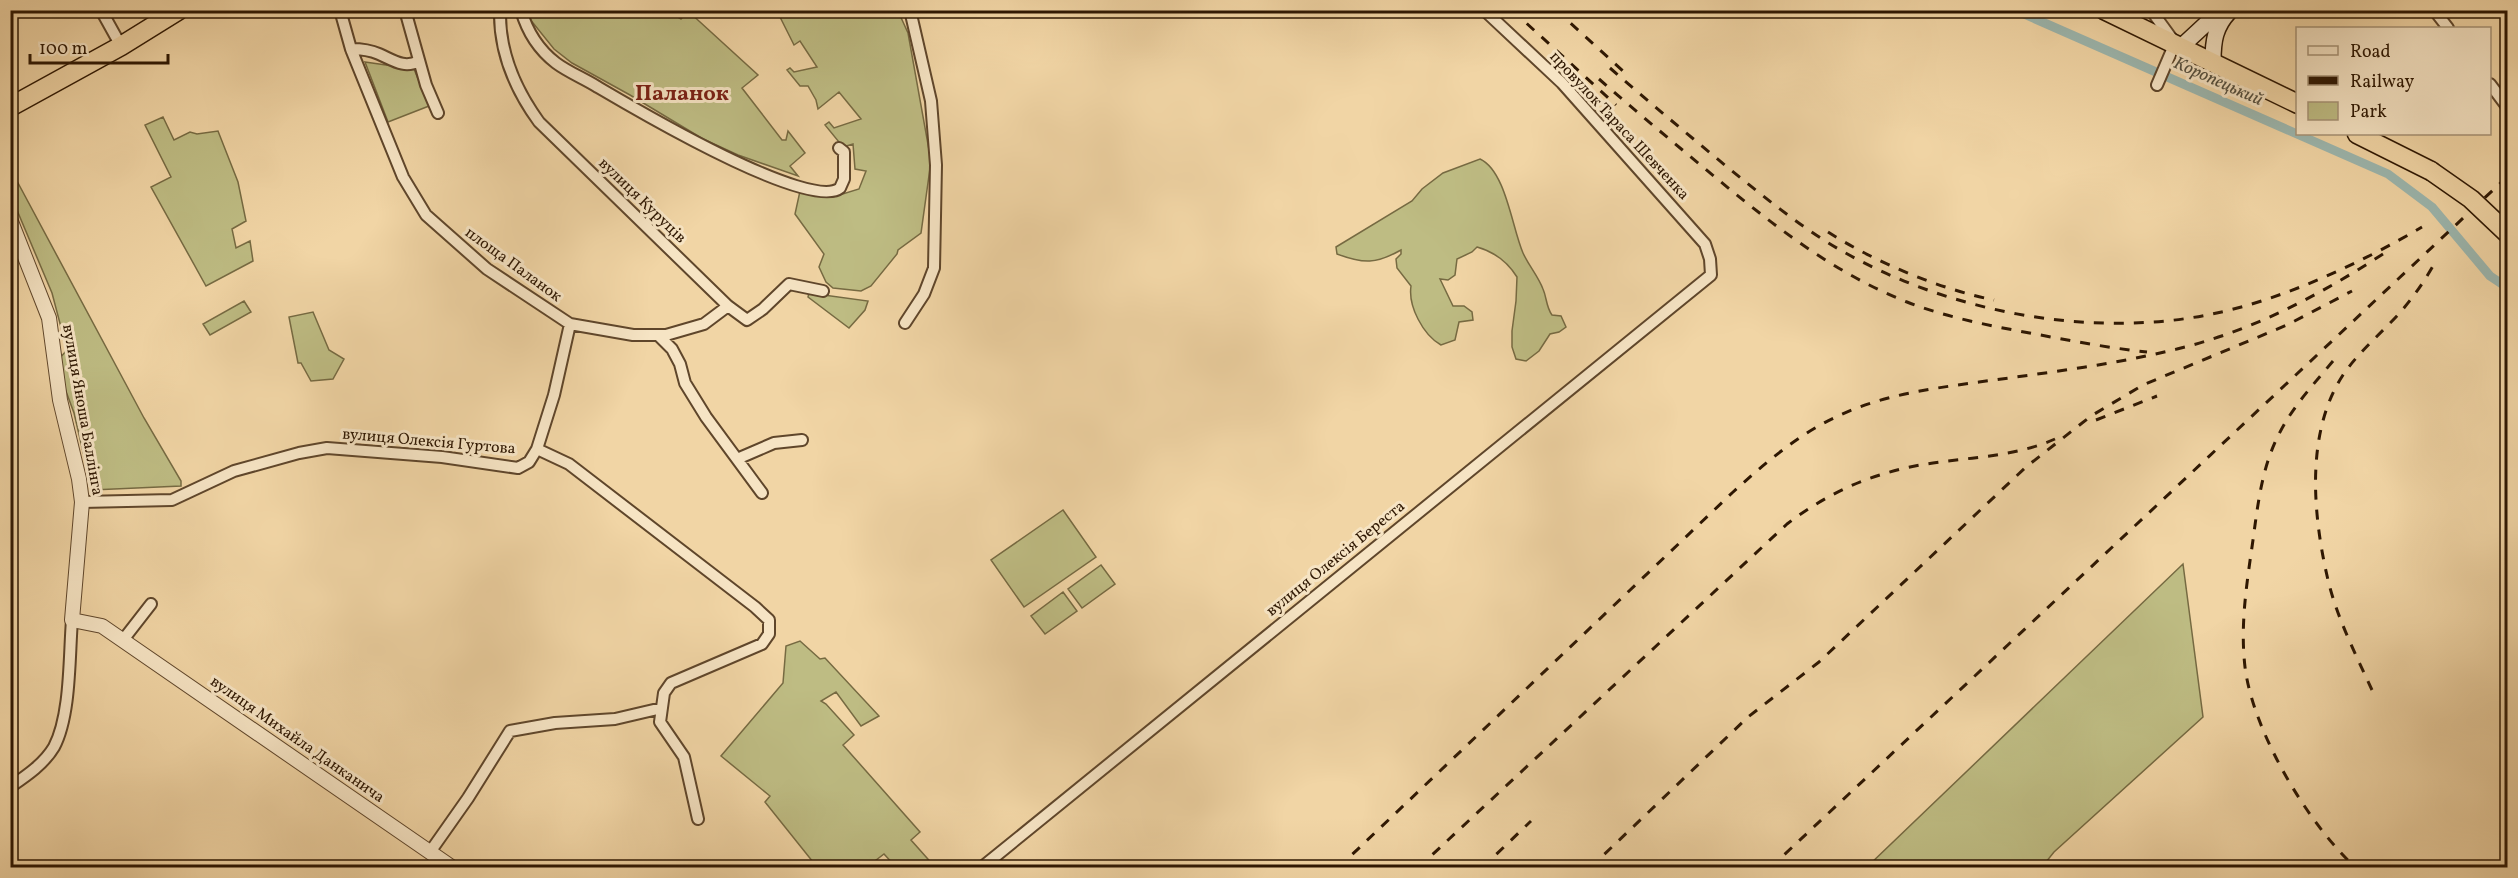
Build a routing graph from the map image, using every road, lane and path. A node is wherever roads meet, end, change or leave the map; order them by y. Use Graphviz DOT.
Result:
graph roads {
  1 [pos="101,10"];
  2 [pos="179,10"];
  3 [pos="340,10"];
  4 [pos="405,10"];
  5 [pos="500,10"];
  6 [pos="521,10"];
  7 [pos="910,10"];
  8 [pos="1484,10"];
  9 [pos="2151,10"];
  10 [pos="2229,10"];
  11 [pos="2434,10"];
  12 [pos="2106,11"];
  13 [pos="2447,27"];
  14 [pos="2179,45"];
  15 [pos="121,46"];
  16 [pos="351,49"];
  17 [pos="419,61"];
  18 [pos="2213,61"];
  19 [pos="2158,83"];
  20 [pos="2491,85"];
  21 [pos="2296,103"];
  22 [pos="10,107"];
  23 [pos="2508,108"];
  24 [pos="438,113"];
  25 [pos="2359,135"];
  26 [pos="839,148"];
  27 [pos="10,219"];
  28 [pos="2508,234"];
  29 [pos="1711,275"];
  30 [pos="823,291"];
  31 [pos="728,306"];
  32 [pos="904,323"];
  33 [pos="570,324"];
  34 [pos="658,335"];
  35 [pos="802,440"];
  36 [pos="537,449"];
  37 [pos="737,459"];
  38 [pos="762,493"];
  39 [pos="82,502"];
  40 [pos="151,604"];
  41 [pos="72,620"];
  42 [pos="123,640"];
  43 [pos="662,708"];
  44 [pos="10,788"];
  45 [pos="698,819"];
  46 [pos="430,852"];
  47 [pos="453,867"];
  48 [pos="981,867"];
  1 -- 15 [label="street"];
  2 -- 15 [label="highway"];
  3 -- 16 [label="street, площа Паланок"];
  4 -- 17 [label="street"];
  5 -- 31 [label="street, вулиця Куруців"];
  6 -- 26 [label="street"];
  7 -- 32 [label="street"];
  8 -- 29 [label="street, провулок Тараса Шевченка"];
  9 -- 14 [label="street"];
  10 -- 14 [label="main road"];
  10 -- 18 [label="main road"];
  11 -- 13 [label="street"];
  12 -- 14 [label="highway"];
  14 -- 18 [label="highway"];
  14 -- 19 [label="street"];
  15 -- 22 [label="highway"];
  16 -- 17 [label="street"];
  16 -- 33 [label="street, площа Паланок"];
  17 -- 24 [label="street"];
  18 -- 21 [label="highway"];
  20 -- 23 [label="street"];
  25 -- 28 [label="highway, bridge"];
  27 -- 39 [label="street, вулиця Яноша Баллінга"];
  29 -- 48 [label="street, вулиця Олексія Береста"];
  30 -- 31 [label="street, вулиця Куруців"];
  31 -- 34 [label="street, площа Паланок"];
  33 -- 34 [label="street, площа Паланок"];
  33 -- 36 [label="street, вулиця Олексія Гуртова"];
  34 -- 37 [label="street"];
  35 -- 37 [label="street"];
  36 -- 39 [label="street, вулиця Олексія Гуртова"];
  36 -- 43 [label="street"];
  37 -- 38 [label="street"];
  39 -- 41 [label="street, вулиця Яноша Баллінга"];
  40 -- 42 [label="street"];
  41 -- 42 [label="street"];
  41 -- 44 [label="street"];
  42 -- 46 [label="street, вулиця Михайла Данканича"];
  43 -- 45 [label="street"];
  43 -- 46 [label="street"];
  46 -- 47 [label="street, вулиця Михайла Данканича"];
}
